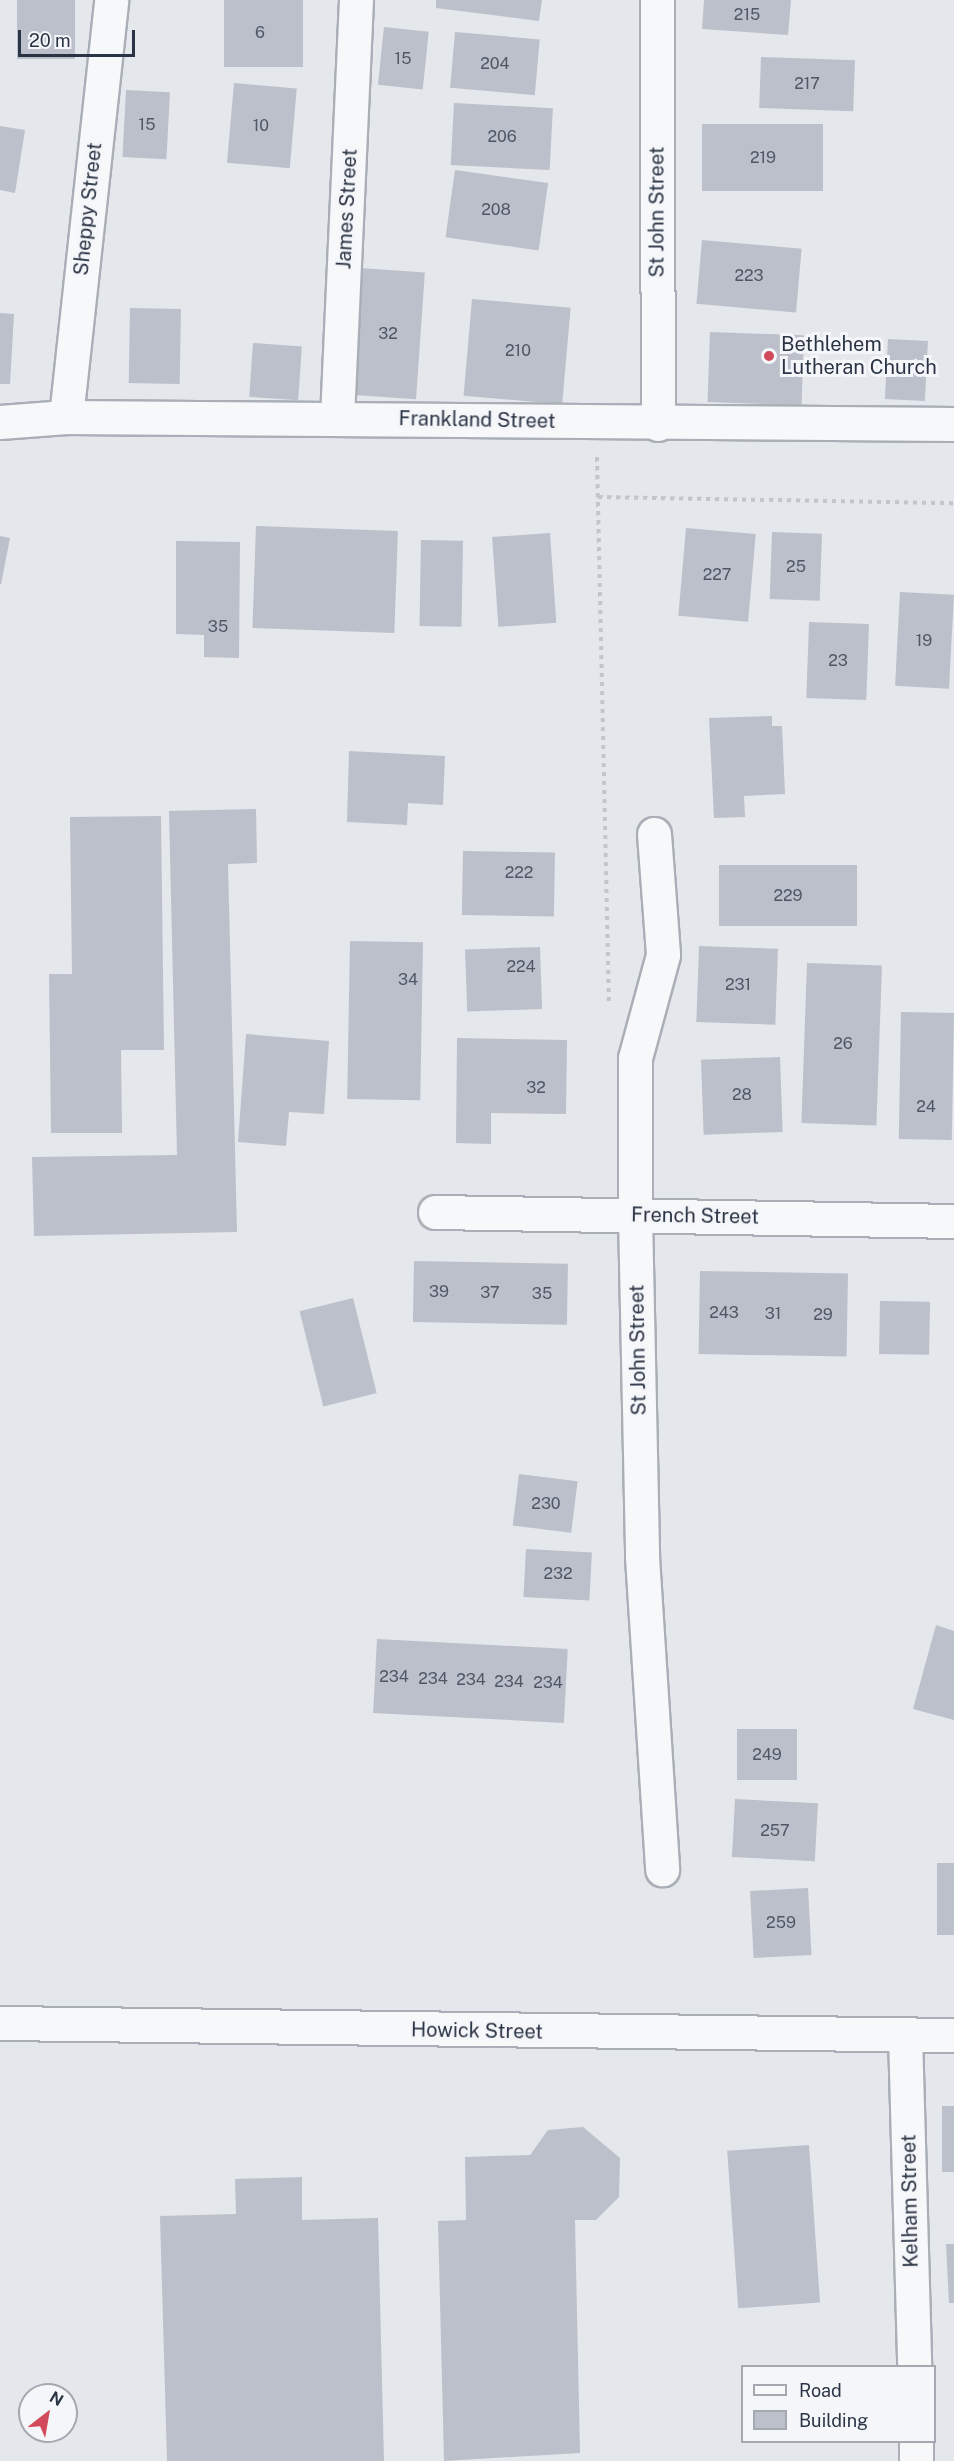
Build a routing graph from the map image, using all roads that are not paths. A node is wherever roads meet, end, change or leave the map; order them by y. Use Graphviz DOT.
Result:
graph roads {
  1 [pos="111,0"];
  2 [pos="356,0"];
  3 [pos="657,0"];
  4 [pos="66,417"];
  5 [pos="337,418"];
  6 [pos="0,422"];
  7 [pos="657,424"];
  8 [pos="954,424"];
  9 [pos="654,834"];
  10 [pos="435,1212"];
  11 [pos="635,1215"];
  12 [pos="954,1221"];
  13 [pos="662,1869"];
  14 [pos="0,2024"];
  15 [pos="905,2035"];
  16 [pos="954,2035"];
  17 [pos="914,2365"];
  18 [pos="916,2443"];
  19 [pos="916,2461"];
  1 -- 4 [label="street, Sheppy Street"];
  2 -- 5 [label="street, James Street"];
  3 -- 7 [label="street, St John Street"];
  4 -- 5 [label="street, Frankland Street"];
  4 -- 6 [label="street, Frankland Street"];
  5 -- 7 [label="street, Frankland Street"];
  7 -- 8 [label="street, Frankland Street"];
  9 -- 11 [label="street, St John Street"];
  10 -- 11 [label="street, French Street"];
  11 -- 12 [label="street, French Street"];
  11 -- 13 [label="street, St John Street"];
  14 -- 15 [label="street, Howick Street"];
  15 -- 16 [label="street, Howick Street"];
  15 -- 17 [label="street, Kelham Street"];
  18 -- 19 [label="street"];
}
